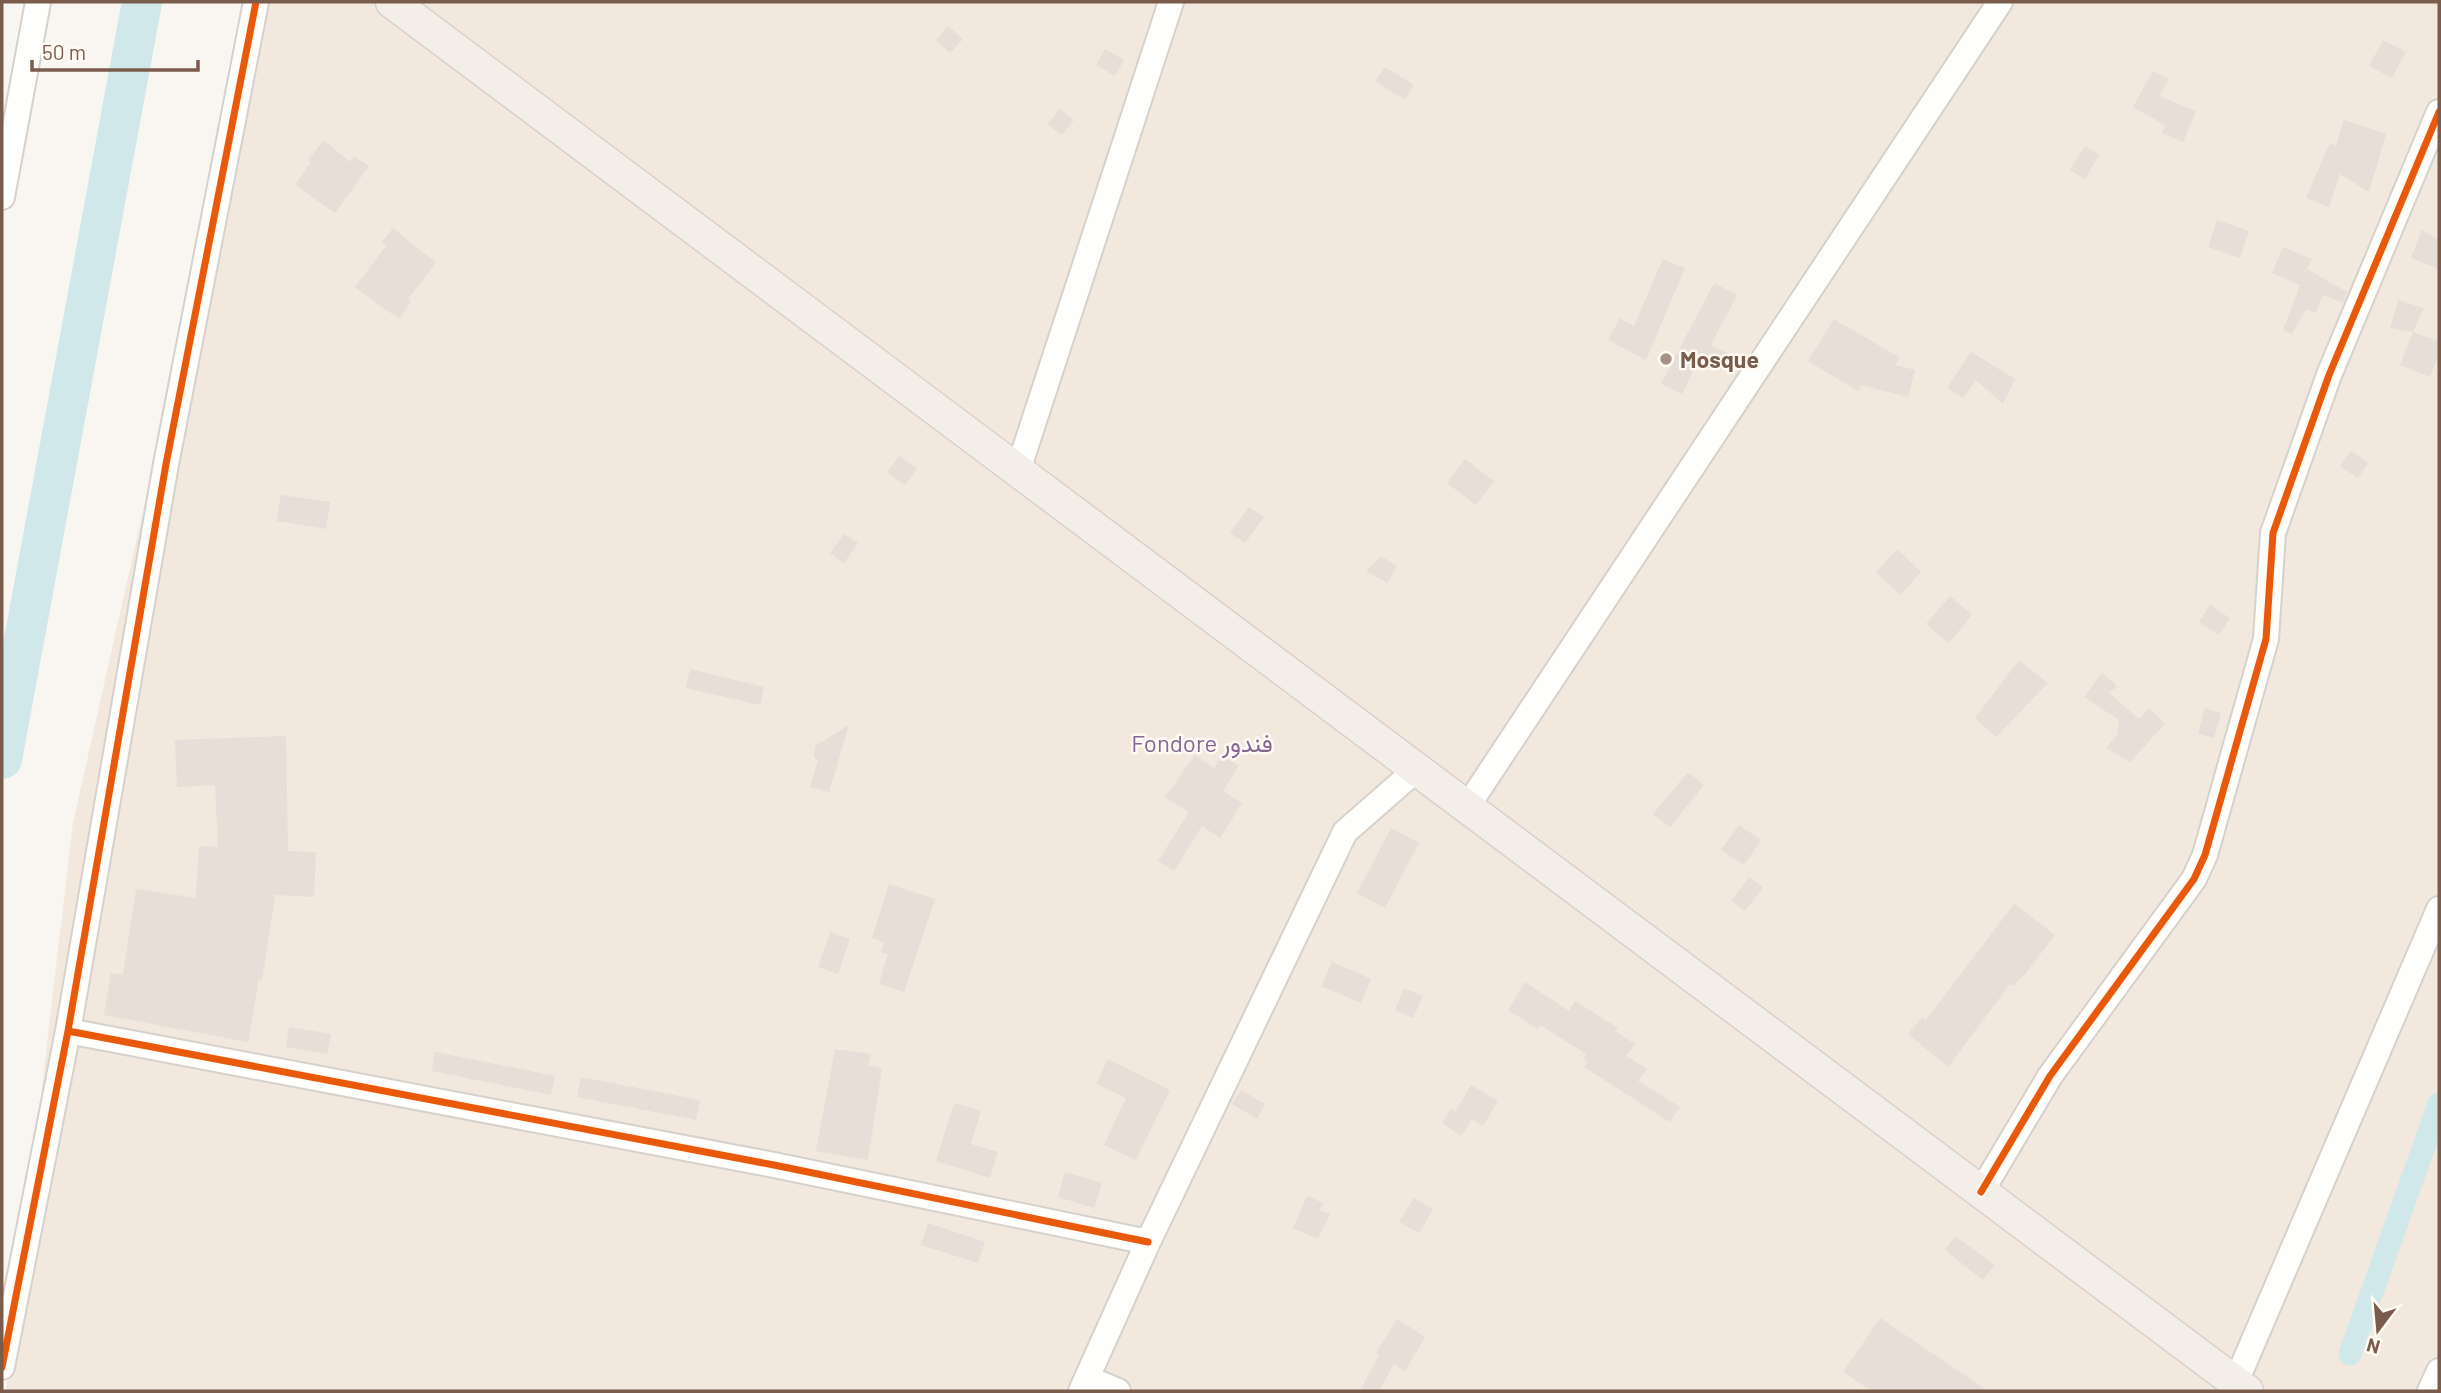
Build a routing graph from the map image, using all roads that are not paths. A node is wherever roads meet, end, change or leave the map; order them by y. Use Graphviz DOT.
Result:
graph roads {
  1 [pos="38,2"];
  2 [pos="256,2"];
  3 [pos="391,2"];
  4 [pos="1171,2"];
  5 [pos="2000,2"];
  6 [pos="2439,113"];
  7 [pos="2,197"];
  8 [pos="1018,470"];
  9 [pos="1417,769"];
  10 [pos="1468,807"];
  11 [pos="2439,909"];
  12 [pos="68,1031"];
  13 [pos="1981,1192"];
  14 [pos="1148,1242"];
  15 [pos="2,1367"];
  16 [pos="2439,1371"];
  17 [pos="1084,1385"];
  18 [pos="2239,1389"];
  19 [pos="1118,1391"];
  20 [pos="2430,1391"];
  1 -- 7 [label="street"];
  2 -- 12 [label="street"];
  3 -- 8 [label="main road"];
  4 -- 8 [label="street"];
  5 -- 10 [label="street"];
  6 -- 13 [label="street"];
  8 -- 9 [label="main road"];
  9 -- 10 [label="main road"];
  9 -- 14 [label="street"];
  10 -- 13 [label="main road"];
  11 -- 18 [label="street"];
  12 -- 14 [label="street"];
  12 -- 15 [label="street"];
  13 -- 18 [label="main road"];
  14 -- 17 [label="street"];
  16 -- 20 [label="street"];
  17 -- 19 [label="street"];
}
